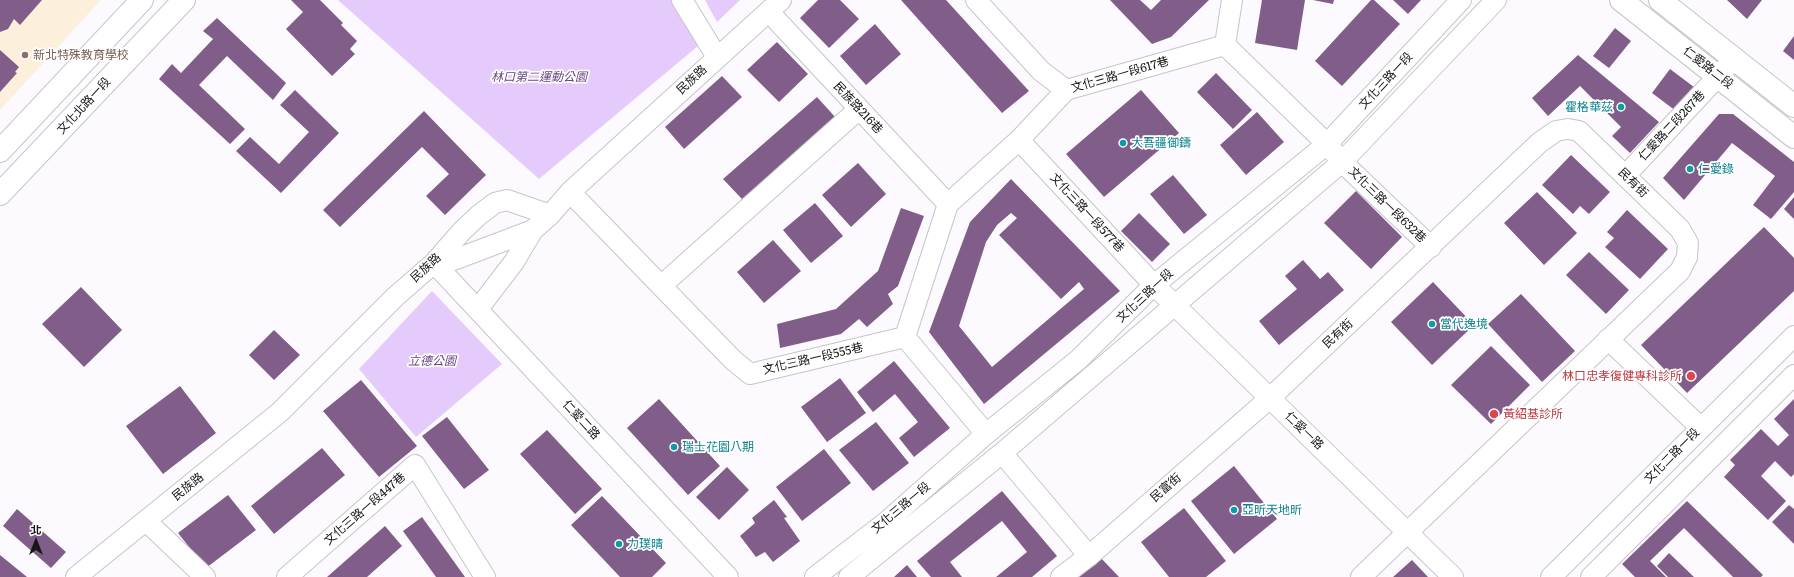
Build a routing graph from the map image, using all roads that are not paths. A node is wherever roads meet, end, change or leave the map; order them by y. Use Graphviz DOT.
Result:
graph roads {
  1 [pos="142,0"];
  2 [pos="184,0"];
  3 [pos="682,0"];
  4 [pos="1232,0"];
  5 [pos="1461,0"];
  6 [pos="1496,0"];
  7 [pos="1621,0"];
  8 [pos="1660,0"];
  9 [pos="978,1"];
  10 [pos="775,6"];
  11 [pos="1225,45"];
  12 [pos="717,57"];
  13 [pos="1735,58"];
  14 [pos="1718,76"];
  15 [pos="1066,90"];
  16 [pos="1794,106"];
  17 [pos="859,109"];
  18 [pos="1794,137"];
  19 [pos="1019,140"];
  20 [pos="1327,144"];
  21 [pos="0,151"];
  22 [pos="1342,162"];
  23 [pos="1625,176"];
  24 [pos="570,192"];
  25 [pos="0,194"];
  26 [pos="948,204"];
  27 [pos="550,215"];
  28 [pos="533,230"];
  29 [pos="1431,247"];
  30 [pos="434,263"];
  31 [pos="1154,285"];
  32 [pos="661,286"];
  33 [pos="1174,304"];
  34 [pos="478,309"];
  35 [pos="1794,336"];
  36 [pos="905,337"];
  37 [pos="1608,339"];
  38 [pos="1794,375"];
  39 [pos="1270,398"];
  40 [pos="1701,428"];
  41 [pos="986,434"];
  42 [pos="1002,453"];
  43 [pos="146,521"];
  44 [pos="1408,533"];
  45 [pos="1089,556"];
  46 [pos="76,577"];
  47 [pos="205,577"];
  48 [pos="287,577"];
  49 [pos="485,577"];
  50 [pos="728,577"];
  51 [pos="815,577"];
  52 [pos="849,577"];
  53 [pos="1061,577"];
  54 [pos="1361,577"];
  55 [pos="1453,577"];
  56 [pos="1550,577"];
  57 [pos="1591,577"];
  1 -- 21 [label="main road"];
  2 -- 25 [label="main road, 文化北路一段"];
  3 -- 12 [label="street"];
  4 -- 11 [label="street"];
  5 -- 20 [label="street, 文化三路一段"];
  6 -- 22 [label="street, 文化三路一段"];
  7 -- 14 [label="main road, 仁愛路二段"];
  8 -- 13 [label="main road, 仁愛路二段"];
  9 -- 15 [label="street, 文化三路一段617巷"];
  10 -- 12 [label="street, 民族路"];
  10 -- 17 [label="street, 民族路216巷"];
  11 -- 15 [label="street, 文化三路一段617巷"];
  11 -- 20 [label="street"];
  12 -- 24 [label="street, 民族路"];
  13 -- 14 [label="street, 仁愛路二段267巷"];
  13 -- 16 [label="main road, 仁愛路二段"];
  14 -- 18 [label="main road, 仁愛路二段"];
  14 -- 23 [label="street, 仁愛路二段267巷"];
  15 -- 19 [label="street"];
  17 -- 26 [label="street, 民族路216巷"];
  17 -- 32 [label="street"];
  19 -- 26 [label="street"];
  19 -- 31 [label="street, 文化三路一段577巷"];
  20 -- 22 [label="street"];
  20 -- 31 [label="street, 文化三路一段"];
  22 -- 29 [label="street, 文化三路一段632巷"];
  22 -- 33 [label="street, 文化三路一段"];
  23 -- 29 [label="street, 民有街"];
  23 -- 37 [label="street, 民有街"];
  24 -- 27 [label="street, 民族路"];
  24 -- 32 [label="street, 文化三路一段555巷"];
  26 -- 36 [label="street"];
  27 -- 28 [label="street"];
  27 -- 30 [label="street, 民族路"];
  28 -- 30 [label="street"];
  28 -- 34 [label="street"];
  29 -- 39 [label="street, 民有街"];
  30 -- 34 [label="street, 仁愛二路"];
  30 -- 43 [label="street, 民族路"];
  31 -- 33 [label="street, 仁愛一路"];
  31 -- 41 [label="street, 文化三路一段"];
  32 -- 36 [label="street, 文化三路一段555巷"];
  33 -- 39 [label="street, 仁愛一路"];
  33 -- 42 [label="street, 文化三路一段"];
  34 -- 50 [label="street, 仁愛二路"];
  35 -- 40 [label="street, 文化二路一段"];
  36 -- 41 [label="street"];
  37 -- 40 [label="street"];
  37 -- 44 [label="street, 民有街"];
  38 -- 57 [label="street"];
  39 -- 44 [label="street, 仁愛一路"];
  39 -- 45 [label="street, 民富街"];
  40 -- 56 [label="street, 文化二路一段"];
  41 -- 51 [label="street, 文化三路一段"];
  42 -- 45 [label="street"];
  42 -- 52 [label="street, 文化三路一段"];
  43 -- 46 [label="street, 民族路"];
  43 -- 47 [label="street"];
  44 -- 54 [label="street"];
  44 -- 55 [label="street, 仁愛一路"];
  45 -- 53 [label="street, 民富街"];
  48 -- 49 [label="street, 文化三路一段447巷"];
}
